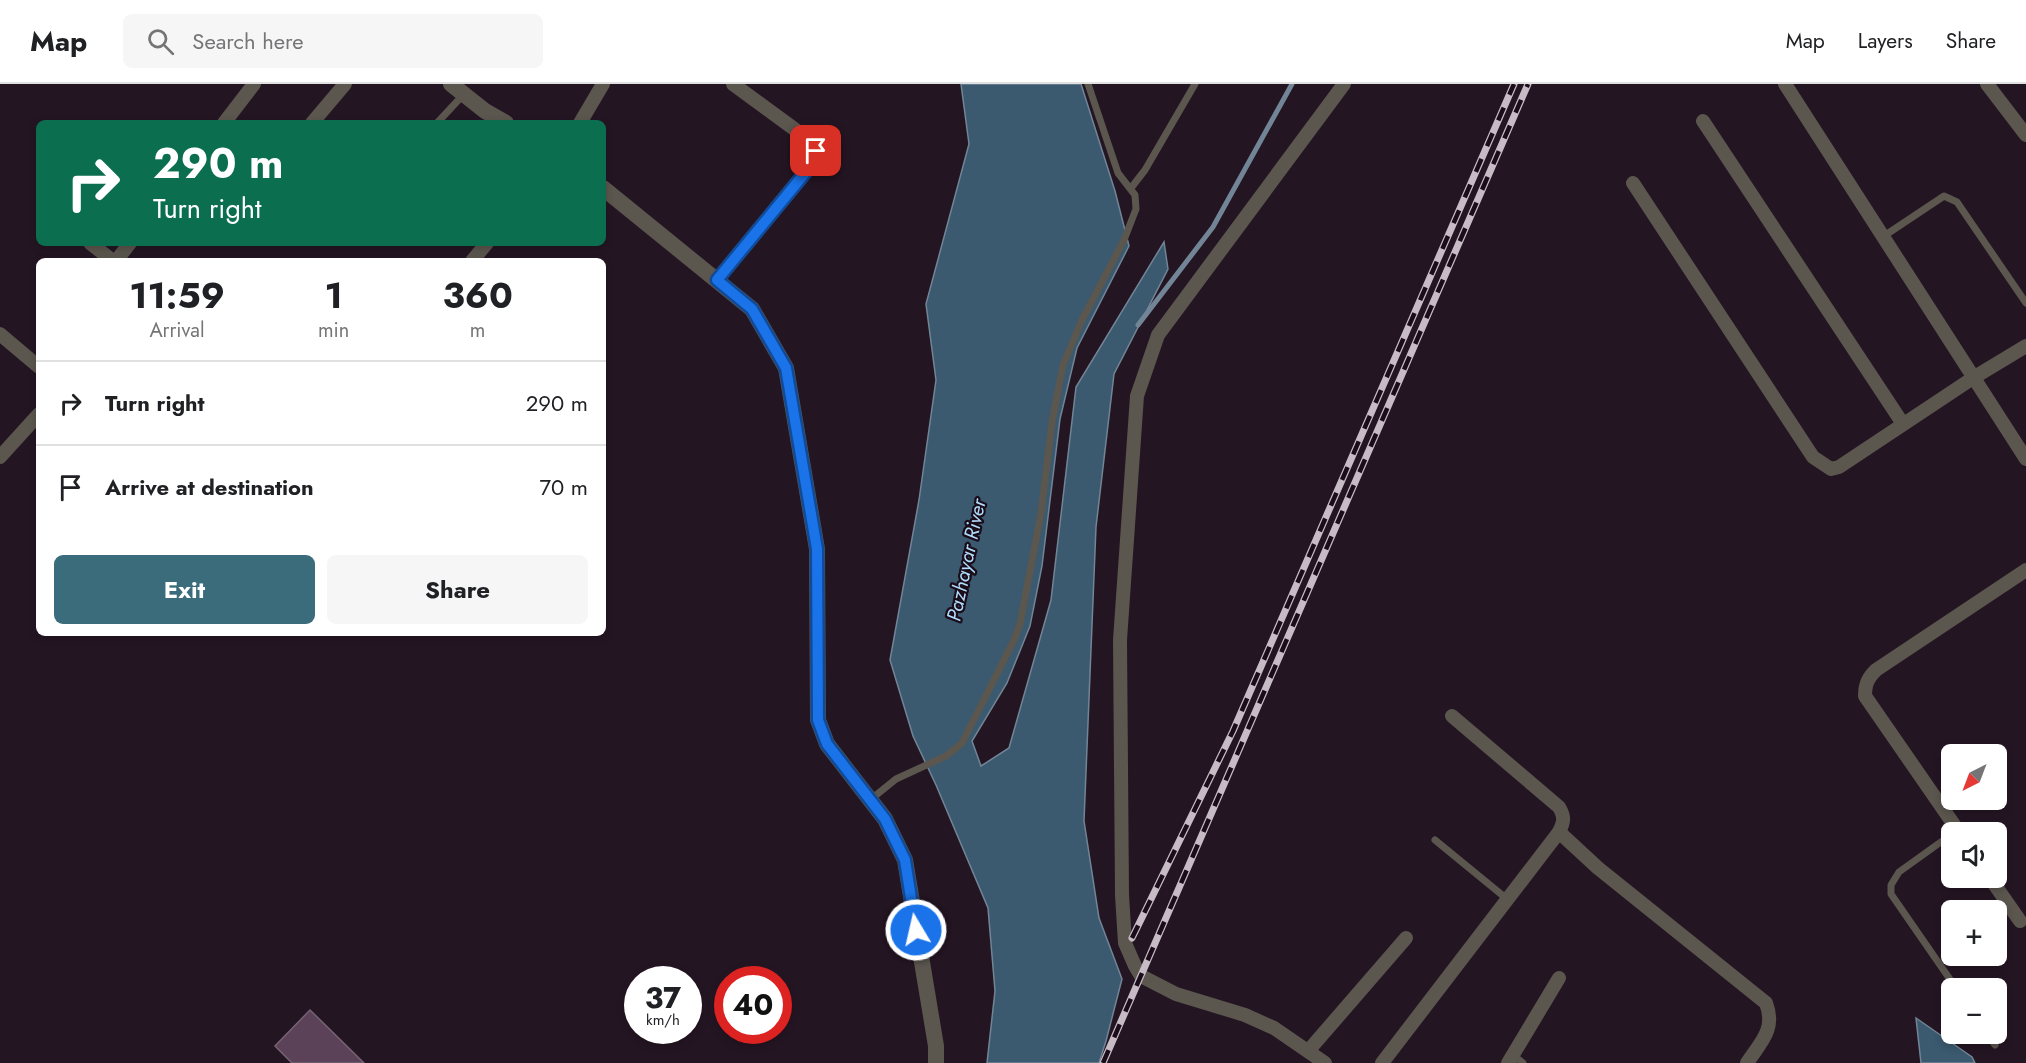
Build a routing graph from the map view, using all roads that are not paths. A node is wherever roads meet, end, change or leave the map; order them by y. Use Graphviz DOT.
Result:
graph roads {
  1 [pos="254,84"];
  2 [pos="345,84"];
  3 [pos="603,84"];
  4 [pos="733,84"];
  5 [pos="1088,84"];
  6 [pos="1195,84"];
  7 [pos="1344,84"];
  8 [pos="1785,84"];
  9 [pos="1987,84"];
  10 [pos="458,88"];
  11 [pos="226,120"];
  12 [pos="315,120"];
  13 [pos="440,120"];
  14 [pos="501,120"];
  15 [pos="582,120"];
  16 [pos="1704,121"];
  17 [pos="2026,135"];
  18 [pos="1633,183"];
  19 [pos="1131,188"];
  20 [pos="606,190"];
  21 [pos="1884,236"];
  22 [pos="94,246"];
  23 [pos="128,246"];
  24 [pos="484,246"];
  25 [pos="111,258"];
  26 [pos="118,258"];
  27 [pos="474,258"];
  28 [pos="717,280"];
  29 [pos="2026,303"];
  30 [pos="0,334"];
  31 [pos="2026,346"];
  32 [pos="36,364"];
  33 [pos="1974,378"];
  34 [pos="36,417"];
  35 [pos="1903,424"];
  36 [pos="0,457"];
  37 [pos="2026,459"];
  38 [pos="2026,570"];
  39 [pos="1452,716"];
  40 [pos="870,800"];
  41 [pos="1948,822"];
  42 [pos="1558,832"];
  43 [pos="1435,840"];
  44 [pos="1941,842"];
  45 [pos="1997,888"];
  46 [pos="1507,899"];
  47 [pos="2020,921"];
  48 [pos="1407,938"];
  49 [pos="1559,978"];
  50 [pos="1949,978"];
  51 [pos="1309,1050"];
  52 [pos="1515,1060"];
  53 [pos="936,1063"];
  54 [pos="1325,1063"];
  55 [pos="1382,1063"];
  56 [pos="1747,1063"];
  1 -- 11 [label="street"];
  2 -- 12 [label="street"];
  3 -- 15 [label="street"];
  4 -- 28 [label="street"];
  5 -- 19 [label="lane"];
  6 -- 19 [label="lane"];
  7 -- 51 [label="street"];
  8 -- 21 [label="street"];
  9 -- 17 [label="street"];
  10 -- 13 [label="lane"];
  10 -- 14 [label="street"];
  16 -- 35 [label="street"];
  18 -- 35 [label="street"];
  19 -- 40 [label="lane"];
  20 -- 28 [label="street"];
  21 -- 29 [label="lane"];
  21 -- 33 [label="street"];
  22 -- 25 [label="street"];
  23 -- 26 [label="street"];
  24 -- 27 [label="street"];
  28 -- 40 [label="street"];
  30 -- 32 [label="street"];
  31 -- 33 [label="street"];
  33 -- 35 [label="street"];
  33 -- 37 [label="street"];
  34 -- 36 [label="street"];
  38 -- 41 [label="street"];
  39 -- 42 [label="street"];
  40 -- 53 [label="street"];
  42 -- 46 [label="street"];
  42 -- 56 [label="street"];
  43 -- 46 [label="lane"];
  44 -- 50 [label="lane"];
  45 -- 47 [label="street"];
  46 -- 55 [label="street"];
  48 -- 51 [label="street"];
  49 -- 52 [label="street"];
  51 -- 54 [label="street"];
}
